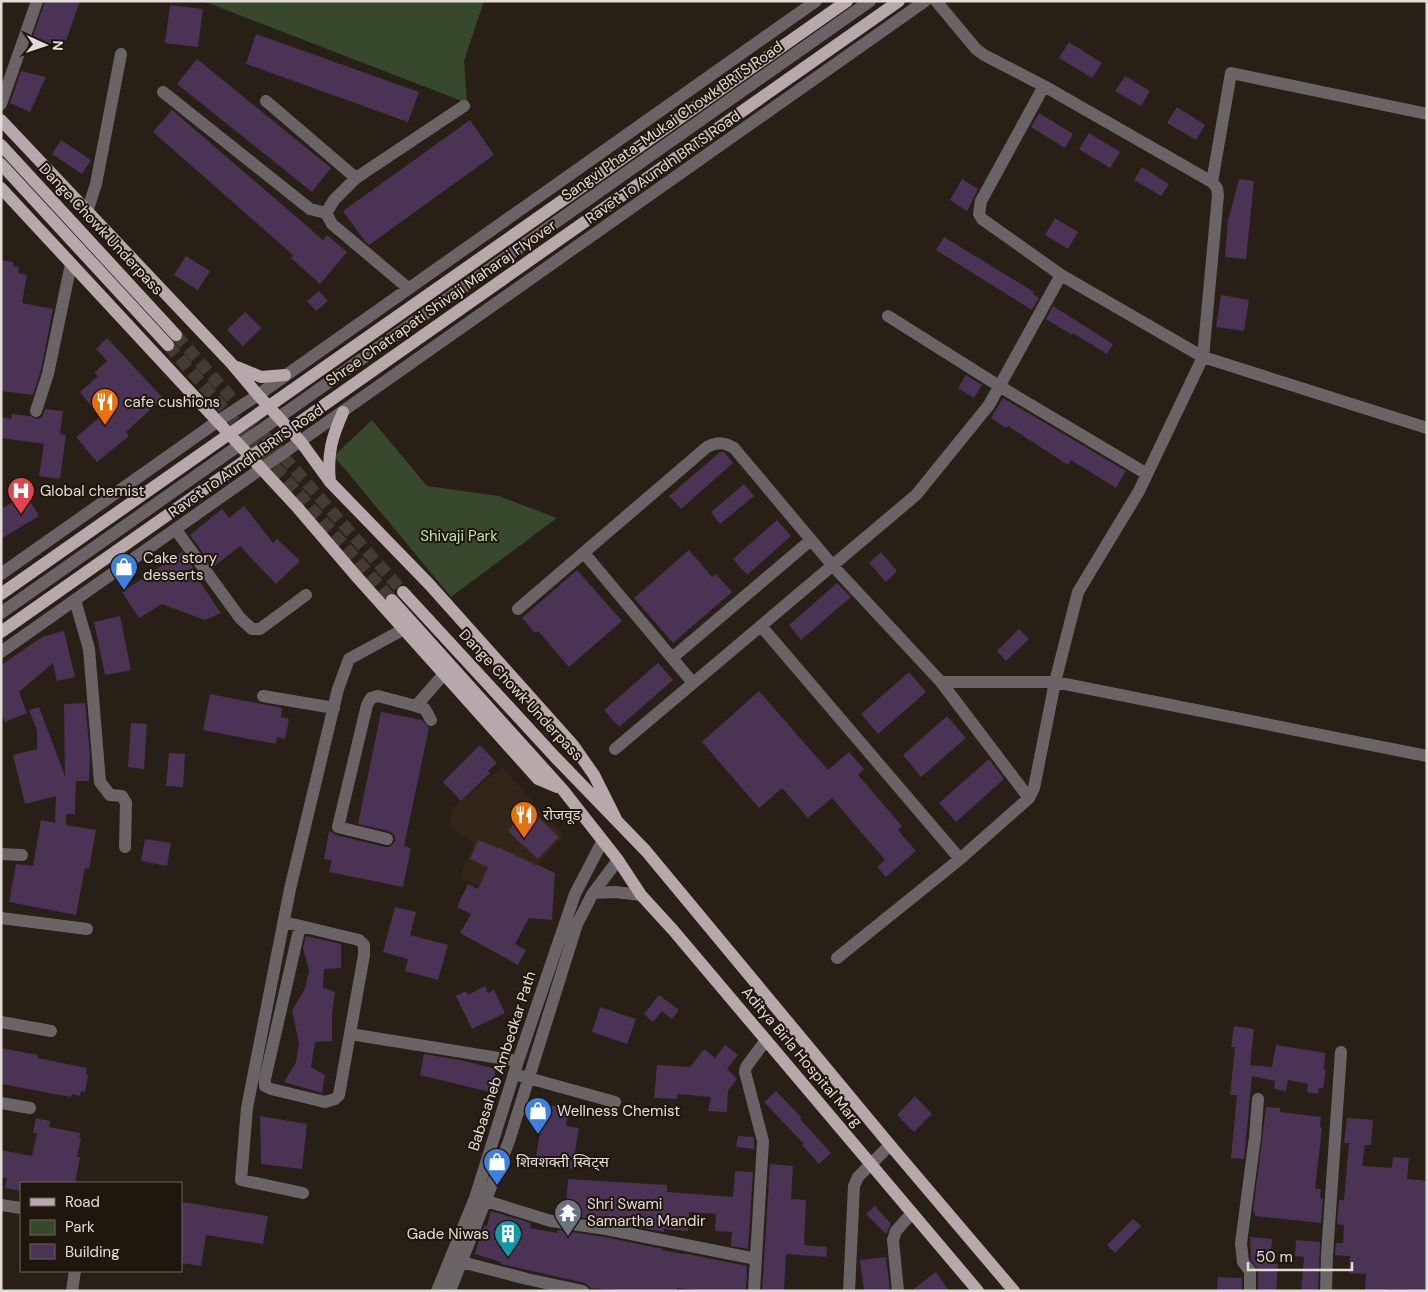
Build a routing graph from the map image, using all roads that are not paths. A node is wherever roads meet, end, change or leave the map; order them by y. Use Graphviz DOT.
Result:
graph roads {
  1 [pos="36,1"];
  2 [pos="816,1"];
  3 [pos="847,1"];
  4 [pos="870,1"];
  5 [pos="899,1"];
  6 [pos="926,1"];
  7 [pos="936,1"];
  8 [pos="121,54"];
  9 [pos="1044,86"];
  10 [pos="163,92"];
  11 [pos="266,102"];
  12 [pos="1,104"];
  13 [pos="464,106"];
  14 [pos="1427,114"];
  15 [pos="1,120"];
  16 [pos="1,145"];
  17 [pos="1,164"];
  18 [pos="356,178"];
  19 [pos="1212,182"];
  20 [pos="2,191"];
  21 [pos="87,212"];
  22 [pos="326,212"];
  23 [pos="71,264"];
  24 [pos="1061,275"];
  25 [pos="408,288"];
  26 [pos="888,316"];
  27 [pos="1203,357"];
  28 [pos="231,363"];
  29 [pos="285,375"];
  30 [pos="999,386"];
  31 [pos="258,395"];
  32 [pos="36,411"];
  33 [pos="343,412"];
  34 [pos="279,418"];
  35 [pos="218,421"];
  36 [pos="1427,428"];
  37 [pos="301,442"];
  38 [pos="240,445"];
  39 [pos="262,469"];
  40 [pos="1148,474"];
  41 [pos="330,482"];
  42 [pos="176,530"];
  43 [pos="811,540"];
  44 [pos="584,553"];
  45 [pos="833,566"];
  46 [pos="1,574"];
  47 [pos="403,592"];
  48 [pos="1,594"];
  49 [pos="306,595"];
  50 [pos="75,600"];
  51 [pos="392,600"];
  52 [pos="518,609"];
  53 [pos="1,613"];
  54 [pos="761,626"];
  55 [pos="404,630"];
  56 [pos="1,632"];
  57 [pos="1,652"];
  58 [pos="672,658"];
  59 [pos="444,674"];
  60 [pos="942,682"];
  61 [pos="1054,682"];
  62 [pos="693,683"];
  63 [pos="263,696"];
  64 [pos="416,706"];
  65 [pos="334,708"];
  66 [pos="432,720"];
  67 [pos="615,749"];
  68 [pos="1427,756"];
  69 [pos="563,790"];
  70 [pos="1029,798"];
  71 [pos="616,819"];
  72 [pos="387,839"];
  73 [pos="602,842"];
  74 [pos="125,847"];
  75 [pos="646,851"];
  76 [pos="1,854"];
  77 [pos="22,855"];
  78 [pos="960,859"];
  79 [pos="618,860"];
  80 [pos="593,894"];
  81 [pos="641,895"];
  82 [pos="1,918"];
  83 [pos="284,922"];
  84 [pos="300,926"];
  85 [pos="86,929"];
  86 [pos="837,958"];
  87 [pos="1,1022"];
  88 [pos="50,1031"];
  89 [pos="350,1034"];
  90 [pos="766,1040"];
  91 [pos="1341,1052"];
  92 [pos="518,1061"];
  93 [pos="514,1075"];
  94 [pos="529,1078"];
  95 [pos="1258,1099"];
  96 [pos="615,1102"];
  97 [pos="1,1103"];
  98 [pos="30,1108"];
  99 [pos="890,1145"];
  100 [pos="871,1164"];
  101 [pos="303,1193"];
  102 [pos="481,1200"];
  103 [pos="1,1205"];
  104 [pos="20,1208"];
  105 [pos="912,1213"];
  106 [pos="756,1259"];
  107 [pos="456,1261"];
  108 [pos="75,1272"];
  109 [pos="72,1291"];
  110 [pos="437,1291"];
  111 [pos="450,1291"];
  112 [pos="583,1291"];
  113 [pos="754,1291"];
  114 [pos="849,1291"];
  115 [pos="898,1291"];
  116 [pos="978,1291"];
  117 [pos="1014,1291"];
  118 [pos="1250,1291"];
  119 [pos="1326,1291"];
  1 -- 12 [label="street"];
  2 -- 25 [label="street"];
  3 -- 48 [label="main road, Shree Chatrapati Shivaji Maharaj Flyover"];
  4 -- 34 [label="street, Sangvi Phata-Mukai Chowk BRTS Road"];
  5 -- 56 [label="main road, Shree Chatrapati Shivaji Maharaj Flyover"];
  6 -- 33 [label="street, Ravet To Aundh BRTS Road"];
  7 -- 9 [label="street"];
  8 -- 21 [label="street"];
  9 -- 19 [label="street"];
  9 -- 24 [label="street"];
  10 -- 22 [label="street"];
  11 -- 18 [label="street"];
  13 -- 18 [label="street"];
  14 -- 19 [label="street"];
  15 -- 21 [label="main road"];
  16 -- 17 [label="main road, Dange Chowk Underpass"];
  18 -- 22 [label="street"];
  19 -- 27 [label="street"];
  20 -- 23 [label="main road"];
  21 -- 28 [label="main road"];
  22 -- 25 [label="street"];
  23 -- 32 [label="street"];
  23 -- 35 [label="main road"];
  24 -- 27 [label="street"];
  24 -- 30 [label="street"];
  25 -- 29 [label="street"];
  26 -- 30 [label="street"];
  27 -- 36 [label="street"];
  27 -- 40 [label="street"];
  28 -- 29 [label="main road"];
  28 -- 31 [label="main road"];
  29 -- 31 [label="street"];
  30 -- 40 [label="street"];
  30 -- 45 [label="street"];
  31 -- 34 [label="main road"];
  31 -- 35 [label="street"];
  33 -- 37 [label="street, Ravet To Aundh BRTS Road"];
  33 -- 41 [label="main road"];
  34 -- 37 [label="main road"];
  34 -- 38 [label="street, Sangvi Phata-Mukai Chowk BRTS Road"];
  35 -- 38 [label="main road"];
  35 -- 46 [label="street"];
  37 -- 39 [label="street, Ravet To Aundh BRTS Road"];
  37 -- 41 [label="main road"];
  38 -- 39 [label="main road"];
  38 -- 53 [label="street, Sangvi Phata-Mukai Chowk BRTS Road"];
  39 -- 42 [label="street, Ravet To Aundh BRTS Road"];
  39 -- 55 [label="main road"];
  40 -- 61 [label="street"];
  41 -- 71 [label="main road"];
  42 -- 49 [label="street"];
  42 -- 50 [label="street, Ravet To Aundh BRTS Road"];
  43 -- 44 [label="street"];
  43 -- 45 [label="street"];
  43 -- 58 [label="street"];
  44 -- 52 [label="street"];
  44 -- 58 [label="street"];
  45 -- 54 [label="street"];
  45 -- 60 [label="street"];
  47 -- 71 [label="main road, Dange Chowk Underpass"];
  50 -- 57 [label="street, Ravet To Aundh BRTS Road"];
  50 -- 74 [label="street"];
  51 -- 69 [label="main road, Dange Chowk Underpass"];
  54 -- 62 [label="street"];
  54 -- 78 [label="street"];
  55 -- 59 [label="main road"];
  55 -- 65 [label="street"];
  58 -- 62 [label="street"];
  59 -- 64 [label="street"];
  59 -- 69 [label="main road"];
  60 -- 61 [label="street"];
  60 -- 70 [label="street"];
  61 -- 68 [label="street"];
  61 -- 70 [label="street"];
  62 -- 67 [label="street"];
  63 -- 65 [label="street"];
  64 -- 66 [label="street"];
  64 -- 72 [label="street"];
  65 -- 83 [label="street"];
  69 -- 73 [label="main road, Dange Chowk Underpass"];
  70 -- 78 [label="street"];
  71 -- 75 [label="main road, Dange Chowk Underpass"];
  73 -- 79 [label="main road, Aditya Birla Hospital Marg"];
  73 -- 92 [label="street, Babasaheb Ambedkar Path"];
  75 -- 99 [label="main road, Aditya Birla Hospital Marg"];
  76 -- 77 [label="street"];
  78 -- 86 [label="street"];
  79 -- 80 [label="street, Babasaheb Ambedkar Path"];
  79 -- 81 [label="main road, Aditya Birla Hospital Marg"];
  80 -- 81 [label="street"];
  80 -- 94 [label="street, Babasaheb Ambedkar Path"];
  81 -- 90 [label="main road, Aditya Birla Hospital Marg"];
  82 -- 85 [label="street"];
  83 -- 84 [label="street"];
  83 -- 101 [label="street"];
  84 -- 89 [label="street"];
  84 -- 89 [label="street"];
  87 -- 88 [label="street"];
  89 -- 92 [label="street"];
  90 -- 100 [label="main road, Aditya Birla Hospital Marg"];
  90 -- 106 [label="street"];
  91 -- 119 [label="street"];
  92 -- 93 [label="street, Babasaheb Ambedkar Path"];
  93 -- 94 [label="street"];
  93 -- 102 [label="street, Babasaheb Ambedkar Path"];
  94 -- 96 [label="street"];
  94 -- 102 [label="street, Babasaheb Ambedkar Path"];
  95 -- 118 [label="street"];
  97 -- 98 [label="street"];
  99 -- 100 [label="street"];
  99 -- 117 [label="main road, Aditya Birla Hospital Marg"];
  100 -- 105 [label="main road, Aditya Birla Hospital Marg"];
  100 -- 114 [label="street"];
  102 -- 106 [label="street"];
  102 -- 107 [label="street, Babasaheb Ambedkar Path"];
  103 -- 104 [label="street"];
  105 -- 115 [label="street"];
  105 -- 116 [label="main road, Aditya Birla Hospital Marg"];
  106 -- 113 [label="street"];
  107 -- 110 [label="street, Babasaheb Ambedkar Path"];
  107 -- 111 [label="street, Babasaheb Ambedkar Path"];
  107 -- 112 [label="street"];
  108 -- 109 [label="street"];
}
